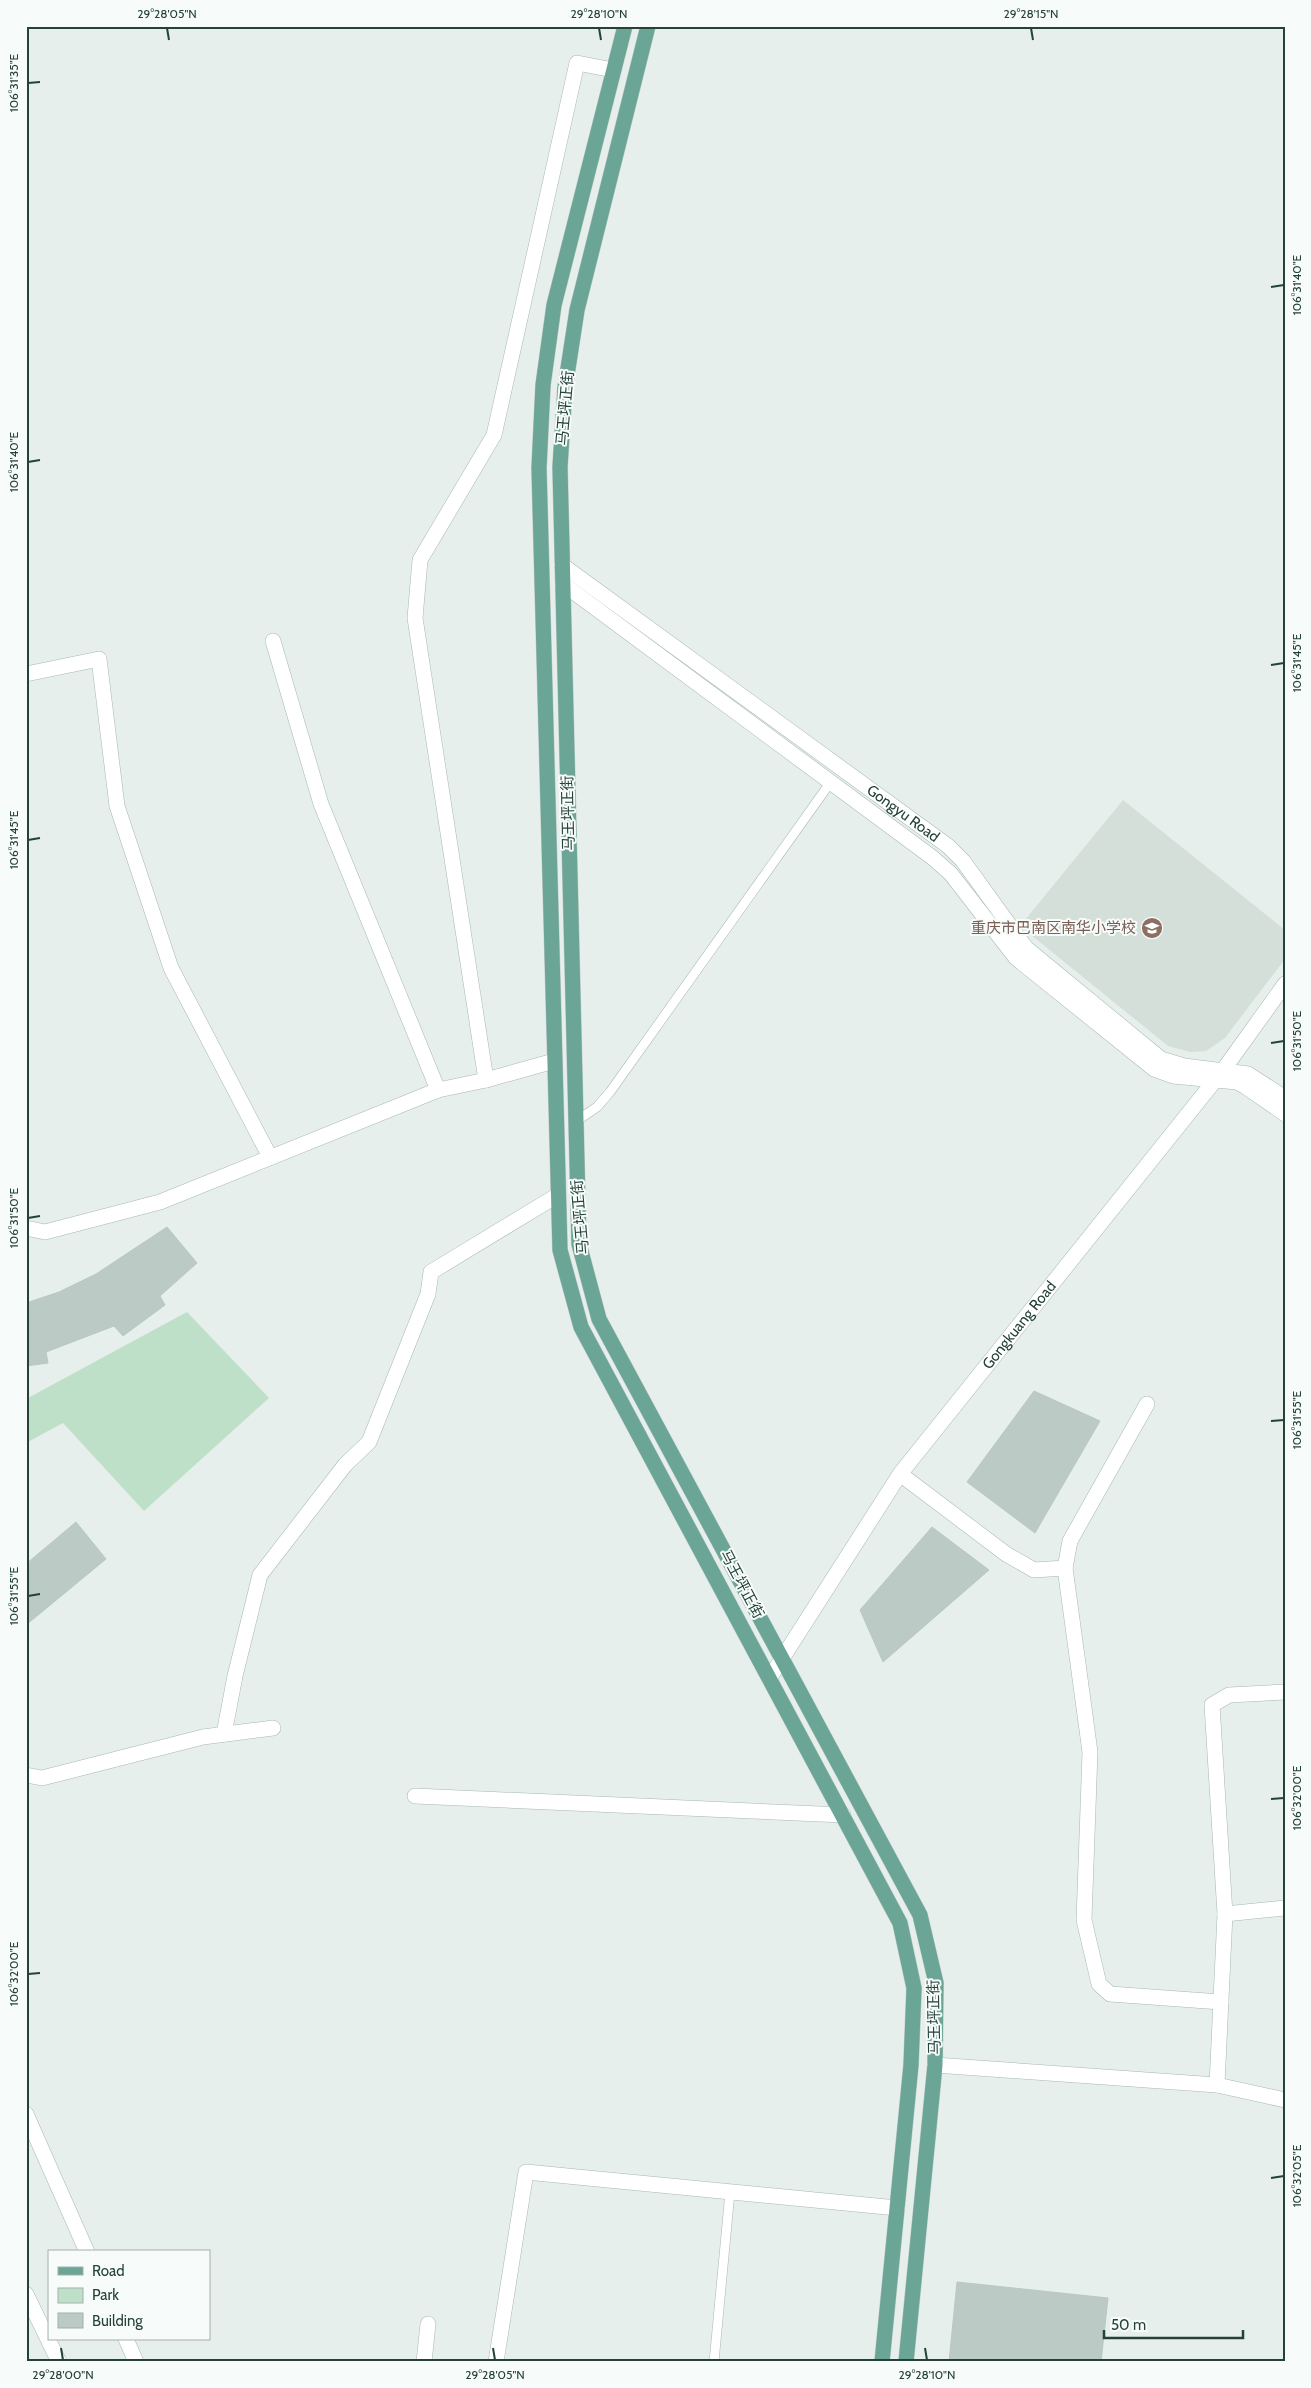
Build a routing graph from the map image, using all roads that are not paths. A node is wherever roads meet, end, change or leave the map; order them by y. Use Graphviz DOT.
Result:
graph roads {
  1 [pos="625,26"];
  2 [pos="648,26"];
  3 [pos="613,70"];
  4 [pos="562,565"];
  5 [pos="563,584"];
  6 [pos="273,641"];
  7 [pos="26,674"];
  8 [pos="830,783"];
  9 [pos="1285,984"];
  10 [pos="554,1061"];
  11 [pos="1219,1075"];
  12 [pos="486,1080"];
  13 [pos="438,1090"];
  14 [pos="1285,1098"];
  15 [pos="1285,1114"];
  16 [pos="575,1122"];
  17 [pos="270,1157"];
  18 [pos="558,1195"];
  19 [pos="26,1228"];
  20 [pos="1147,1404"];
  21 [pos="900,1474"];
  22 [pos="1065,1568"];
  23 [pos="782,1659"];
  24 [pos="769,1679"];
  25 [pos="1285,1692"];
  26 [pos="274,1728"];
  27 [pos="224,1734"];
  28 [pos="26,1775"];
  29 [pos="415,1796"];
  30 [pos="843,1815"];
  31 [pos="1285,1908"];
  32 [pos="1225,1914"];
  33 [pos="1221,2002"];
  34 [pos="935,2065"];
  35 [pos="1217,2085"];
  36 [pos="1285,2100"];
  37 [pos="26,2114"];
  38 [pos="730,2192"];
  39 [pos="897,2208"];
  40 [pos="86,2250"];
  41 [pos="26,2294"];
  42 [pos="428,2324"];
  43 [pos="126,2340"];
  44 [pos="58,2362"];
  45 [pos="136,2362"];
  46 [pos="424,2362"];
  47 [pos="496,2362"];
  48 [pos="714,2362"];
  49 [pos="882,2362"];
  50 [pos="906,2362"];
  1 -- 3 [label="main road, 马王坪正街"];
  2 -- 4 [label="main road, 马王坪正街"];
  3 -- 10 [label="main road, 马王坪正街"];
  3 -- 12 [label="street"];
  4 -- 5 [label="main road, 马王坪正街"];
  4 -- 11 [label="street, Gongyu Road"];
  5 -- 8 [label="street, Gongyu Road"];
  5 -- 16 [label="main road, 马王坪正街"];
  6 -- 13 [label="street"];
  7 -- 17 [label="street"];
  8 -- 11 [label="street, Gongyu Road"];
  8 -- 16 [label="lane"];
  9 -- 11 [label="street, Gongkuang Road"];
  10 -- 12 [label="street"];
  10 -- 18 [label="main road, 马王坪正街"];
  11 -- 14 [label="street"];
  11 -- 15 [label="street"];
  11 -- 21 [label="street, Gongkuang Road"];
  12 -- 13 [label="street"];
  13 -- 17 [label="street"];
  16 -- 23 [label="main road, 马王坪正街"];
  17 -- 19 [label="street"];
  18 -- 24 [label="main road, 马王坪正街"];
  18 -- 27 [label="street"];
  20 -- 22 [label="street"];
  21 -- 22 [label="street"];
  21 -- 23 [label="street, Gongkuang Road"];
  22 -- 33 [label="street"];
  23 -- 24 [label="street, Gongkuang Road"];
  23 -- 34 [label="main road, 马王坪正街"];
  24 -- 30 [label="main road, 马王坪正街"];
  25 -- 32 [label="street"];
  26 -- 27 [label="street"];
  27 -- 28 [label="street"];
  29 -- 30 [label="street"];
  30 -- 39 [label="main road, 马王坪正街"];
  31 -- 32 [label="street"];
  32 -- 33 [label="street"];
  33 -- 35 [label="street"];
  34 -- 35 [label="street"];
  34 -- 50 [label="main road, 马王坪正街"];
  35 -- 36 [label="street"];
  37 -- 40 [label="street"];
  38 -- 39 [label="street"];
  38 -- 47 [label="street"];
  38 -- 48 [label="lane"];
  39 -- 49 [label="main road, 马王坪正街"];
  41 -- 44 [label="street"];
  42 -- 46 [label="street"];
  43 -- 45 [label="street"];
}
